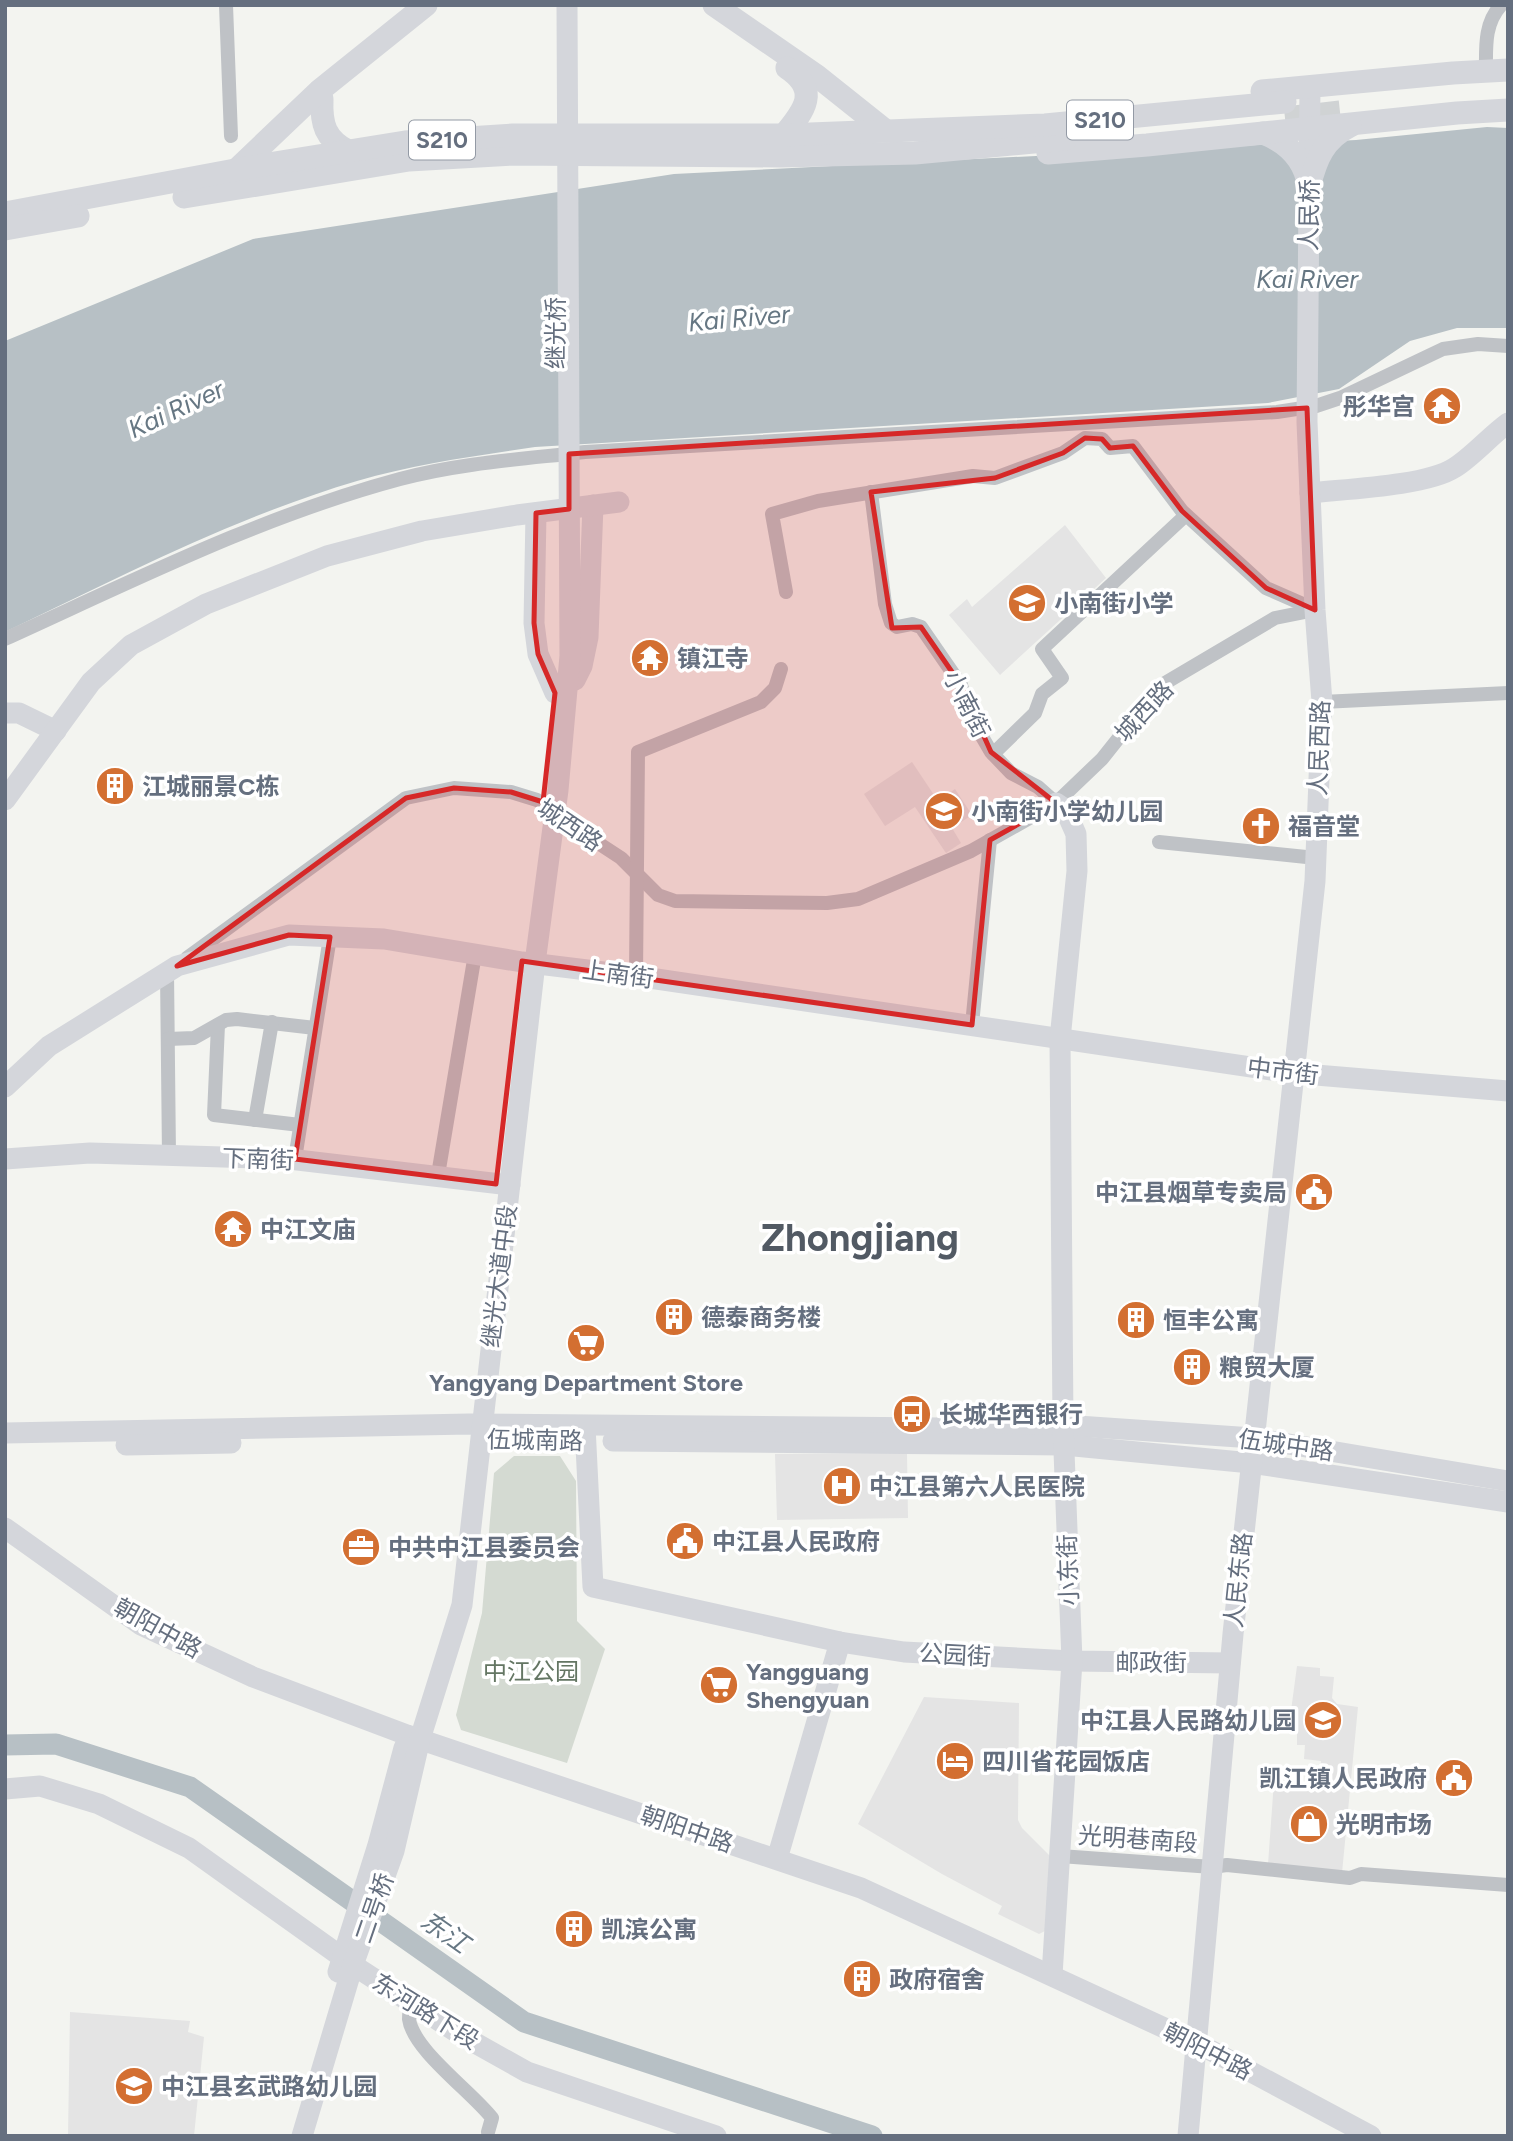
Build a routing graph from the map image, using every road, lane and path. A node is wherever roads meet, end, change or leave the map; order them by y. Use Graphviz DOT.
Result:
graph roads {
  1 [pos="226,5"];
  2 [pos="426,5"];
  3 [pos="439,5"];
  4 [pos="694,5"];
  5 [pos="714,5"];
  6 [pos="1501,5"];
  7 [pos="560,7"];
  8 [pos="1497,70"];
  9 [pos="1508,82"];
  10 [pos="1310,86"];
  11 [pos="1508,97"];
  12 [pos="321,99"];
  13 [pos="1508,110"];
  14 [pos="1344,116"];
  15 [pos="1276,122"];
  16 [pos="886,131"];
  17 [pos="1310,131"];
  18 [pos="784,135"];
  19 [pos="231,136"];
  20 [pos="915,142"];
  21 [pos="348,151"];
  22 [pos="243,179"];
  23 [pos="1309,187"];
  24 [pos="5,213"];
  25 [pos="5,229"];
  26 [pos="1508,346"];
  27 [pos="1307,422"];
  28 [pos="1508,423"];
  29 [pos="871,492"];
  30 [pos="1310,493"];
  31 [pos="619,502"];
  32 [pos="593,506"];
  33 [pos="536,513"];
  34 [pos="1186,515"];
  35 [pos="786,592"];
  36 [pos="1315,610"];
  37 [pos="5,639"];
  38 [pos="781,669"];
  39 [pos="1508,693"];
  40 [pos="562,694"];
  41 [pos="1322,702"];
  42 [pos="5,713"];
  43 [pos="56,731"];
  44 [pos="993,754"];
  45 [pos="5,800"];
  46 [pos="1056,803"];
  47 [pos="549,809"];
  48 [pos="990,840"];
  49 [pos="1159,842"];
  50 [pos="1315,858"];
  51 [pos="638,876"];
  52 [pos="330,937"];
  53 [pos="475,954"];
  54 [pos="528,962"];
  55 [pos="172,969"];
  56 [pos="636,976"];
  57 [pos="272,1022"];
  58 [pos="218,1025"];
  59 [pos="972,1026"];
  60 [pos="316,1028"];
  61 [pos="168,1038"];
  62 [pos="1060,1039"];
  63 [pos="1292,1073"];
  64 [pos="5,1087"];
  65 [pos="1508,1091"];
  66 [pos="255,1120"];
  67 [pos="300,1125"];
  68 [pos="169,1156"];
  69 [pos="5,1159"];
  70 [pos="295,1160"];
  71 [pos="438,1175"];
  72 [pos="503,1184"];
  73 [pos="475,1432"];
  74 [pos="5,1433"];
  75 [pos="586,1433"];
  76 [pos="1064,1435"];
  77 [pos="1253,1438"];
  78 [pos="5,1447"];
  79 [pos="1251,1463"];
  80 [pos="1508,1481"];
  81 [pos="1508,1502"];
  82 [pos="5,1528"];
  83 [pos="840,1642"];
  84 [pos="1072,1661"];
  85 [pos="1230,1663"];
  86 [pos="414,1737"];
  87 [pos="5,1789"];
  88 [pos="386,1848"];
  89 [pos="1060,1856"];
  90 [pos="777,1859"];
  91 [pos="1212,1867"];
  92 [pos="1508,1885"];
  93 [pos="348,1961"];
  94 [pos="1052,1975"];
  95 [pos="411,2002"];
  96 [pos="1197,2043"];
  97 [pos="488,2132"];
  98 [pos="289,2136"];
  99 [pos="302,2136"];
  100 [pos="716,2136"];
  101 [pos="1188,2136"];
  102 [pos="1371,2136"];
  1 -- 19 [label="street"];
  2 -- 22 [label="main road"];
  3 -- 12 [label="main road"];
  4 -- 18 [label="main road"];
  5 -- 16 [label="main road"];
  6 -- 8 [label="street"];
  7 -- 40 [label="street, 继光桥"];
  8 -- 10 [label="main road"];
  9 -- 14 [label="main road"];
  10 -- 17 [label="street, 人民桥"];
  10 -- 20 [label="main road"];
  11 -- 14 [label="main road"];
  12 -- 21 [label="main road"];
  12 -- 22 [label="main road"];
  13 -- 14 [label="main road"];
  14 -- 17 [label="main road"];
  14 -- 23 [label="main road"];
  15 -- 17 [label="main road"];
  15 -- 20 [label="main road, S210"];
  15 -- 20 [label="main road"];
  15 -- 23 [label="main road"];
  16 -- 18 [label="main road, S210"];
  16 -- 20 [label="main road, S210"];
  17 -- 23 [label="street, 人民桥"];
  18 -- 21 [label="main road, S210"];
  20 -- 22 [label="main road, S210"];
  21 -- 22 [label="main road, S210"];
  22 -- 24 [label="main road, S210"];
  22 -- 25 [label="main road, S210"];
  23 -- 27 [label="street, 人民桥"];
  26 -- 37 [label="street"];
  27 -- 30 [label="street, 人民西路"];
  28 -- 30 [label="street"];
  29 -- 34 [label="street"];
  29 -- 35 [label="street"];
  29 -- 44 [label="street, 小南街"];
  30 -- 36 [label="street, 人民西路"];
  31 -- 32 [label="street"];
  32 -- 33 [label="street"];
  32 -- 40 [label="street"];
  33 -- 40 [label="street"];
  33 -- 43 [label="street"];
  34 -- 36 [label="street"];
  34 -- 44 [label="street"];
  36 -- 41 [label="street, 人民西路"];
  36 -- 46 [label="street, 城西路"];
  38 -- 51 [label="street"];
  39 -- 41 [label="street"];
  40 -- 47 [label="street, 继光大道中段"];
  41 -- 50 [label="street, 人民西路"];
  42 -- 43 [label="street"];
  43 -- 45 [label="street"];
  44 -- 46 [label="street, 小南街"];
  46 -- 48 [label="street, 城西路"];
  46 -- 62 [label="street, 小南街"];
  47 -- 51 [label="street, 城西路"];
  47 -- 54 [label="street, 继光大道中段"];
  47 -- 55 [label="street, 城西路"];
  48 -- 51 [label="street, 城西路"];
  48 -- 59 [label="street"];
  49 -- 50 [label="street"];
  50 -- 63 [label="street, 人民西路"];
  51 -- 56 [label="street"];
  52 -- 53 [label="street, 上南街"];
  52 -- 55 [label="street, 上南街"];
  52 -- 60 [label="street"];
  53 -- 54 [label="street, 上南街"];
  53 -- 71 [label="street"];
  54 -- 56 [label="street, 上南街"];
  54 -- 72 [label="street, 继光大道中段"];
  55 -- 61 [label="street"];
  55 -- 64 [label="street, 城西路"];
  56 -- 59 [label="street, 上南街"];
  57 -- 58 [label="street"];
  57 -- 60 [label="street"];
  57 -- 66 [label="street"];
  58 -- 61 [label="street"];
  58 -- 66 [label="street"];
  59 -- 62 [label="street, 上南街"];
  60 -- 67 [label="street"];
  61 -- 68 [label="street"];
  62 -- 63 [label="street, 中市街"];
  62 -- 76 [label="street, 小东街"];
  63 -- 65 [label="street, 中市街"];
  63 -- 77 [label="street, 人民东路"];
  66 -- 67 [label="street"];
  67 -- 70 [label="street"];
  68 -- 69 [label="street, 下南街"];
  68 -- 70 [label="street, 下南街"];
  70 -- 71 [label="street, 下南街"];
  71 -- 72 [label="street, 下南街"];
  72 -- 73 [label="street, 继光大道中段"];
  73 -- 74 [label="street, 伍城南路"];
  73 -- 75 [label="street, 伍城南路"];
  73 -- 78 [label="street, 伍城南路"];
  73 -- 86 [label="street, 继光大道中段"];
  75 -- 76 [label="street, 伍城南路"];
  75 -- 83 [label="street, 公园街"];
  76 -- 77 [label="street, 伍城中路"];
  76 -- 79 [label="street, 伍城中路"];
  76 -- 84 [label="street, 小东街"];
  77 -- 79 [label="street, 人民东路"];
  77 -- 80 [label="street, 伍城中路"];
  79 -- 81 [label="street, 伍城中路"];
  79 -- 85 [label="street, 人民东路"];
  82 -- 86 [label="street, 朝阳中路"];
  83 -- 84 [label="street, 公园街"];
  83 -- 90 [label="street"];
  84 -- 85 [label="street, 邮政街"];
  84 -- 89 [label="street, 小东街"];
  85 -- 91 [label="street, 人民东路"];
  86 -- 88 [label="street, 继光大道中段"];
  86 -- 90 [label="street, 朝阳中路"];
  87 -- 93 [label="street, 东河路下段"];
  88 -- 93 [label="street, 二号桥"];
  89 -- 91 [label="street, 光明巷南段"];
  89 -- 94 [label="street, 小东街"];
  90 -- 94 [label="street, 朝阳中路"];
  91 -- 92 [label="street, 光明巷南段"];
  91 -- 96 [label="street, 人民东路"];
  93 -- 95 [label="street, 东河路下段"];
  93 -- 98 [label="street"];
  93 -- 99 [label="street"];
  94 -- 96 [label="street, 朝阳中路"];
  95 -- 97 [label="street"];
  95 -- 100 [label="street, 东河路下段"];
  96 -- 101 [label="street, 人民东路"];
  96 -- 102 [label="street, 朝阳中路"];
}
